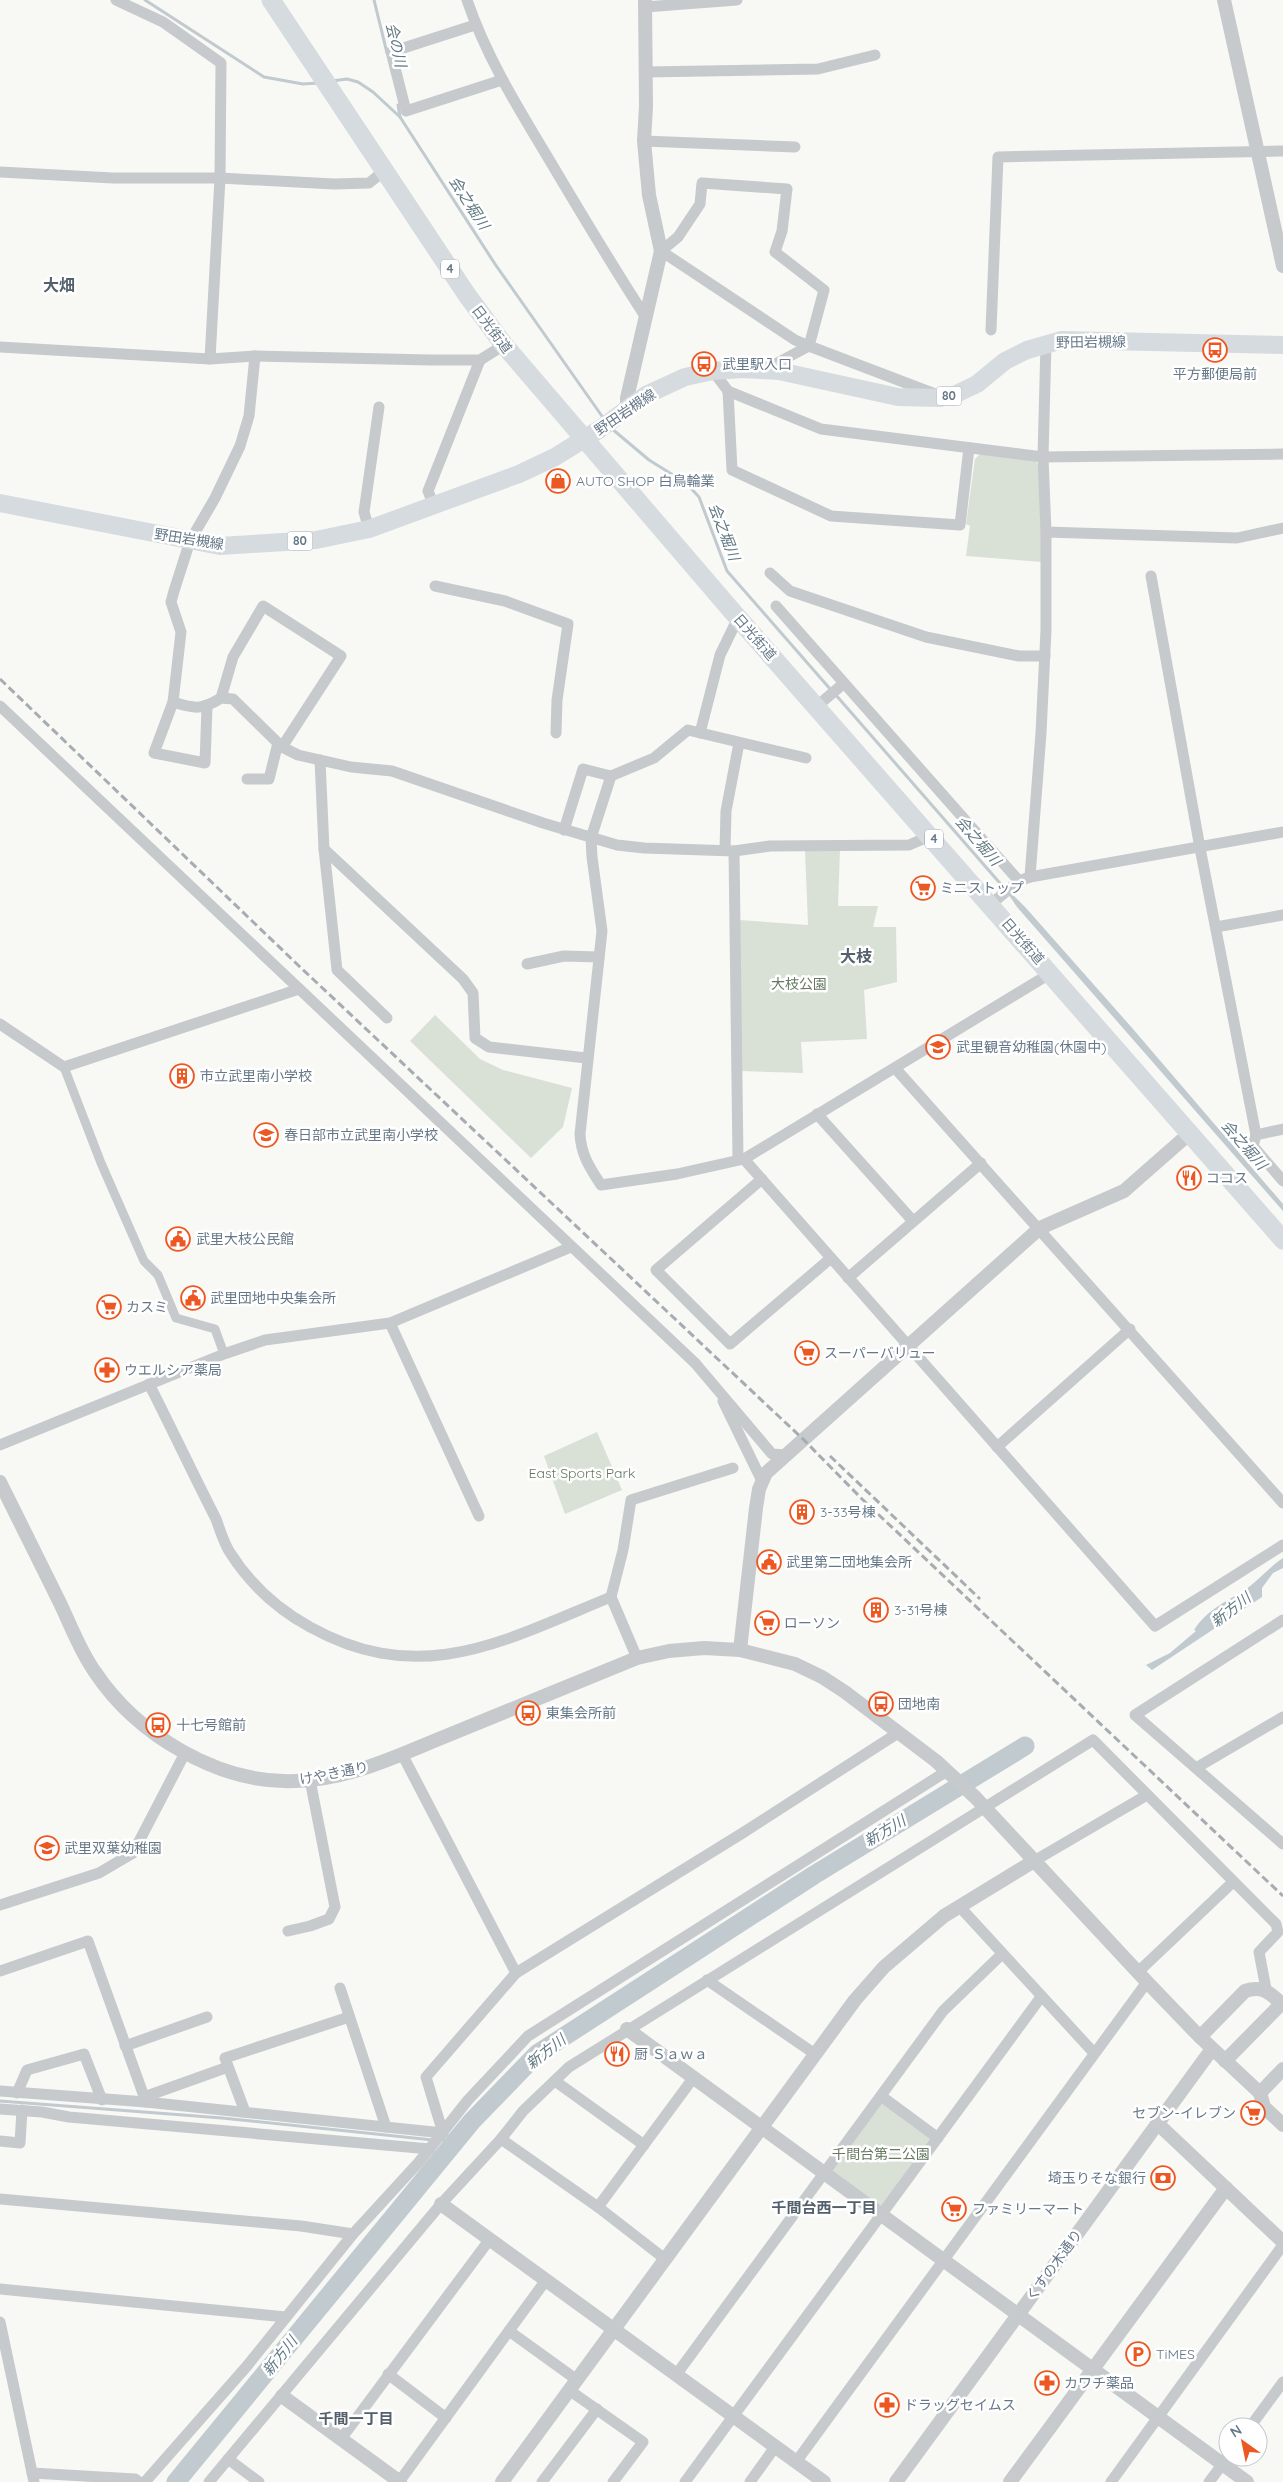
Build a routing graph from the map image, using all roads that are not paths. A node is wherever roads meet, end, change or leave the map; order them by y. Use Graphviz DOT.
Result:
graph roads {
  1 [pos="116,0"];
  2 [pos="271,0"];
  3 [pos="467,0"];
  4 [pos="737,0"];
  5 [pos="1224,0"];
  6 [pos="645,4"];
  7 [pos="476,25"];
  8 [pos="875,55"];
  9 [pos="646,72"];
  10 [pos="502,80"];
  11 [pos="644,141"];
  12 [pos="795,147"];
  13 [pos="1283,151"];
  14 [pos="1258,152"];
  15 [pos="384,171"];
  16 [pos="0,172"];
  17 [pos="220,178"];
  18 [pos="661,251"];
  19 [pos="1283,266"];
  20 [pos="645,316"];
  21 [pos="991,330"];
  22 [pos="1046,343"];
  23 [pos="504,345"];
  24 [pos="809,346"];
  25 [pos="1283,346"];
  26 [pos="0,347"];
  27 [pos="255,356"];
  28 [pos="210,360"];
  29 [pos="480,360"];
  30 [pos="762,370"];
  31 [pos="713,371"];
  32 [pos="728,391"];
  33 [pos="944,397"];
  34 [pos="379,407"];
  35 [pos="615,418"];
  36 [pos="584,439"];
  37 [pos="969,448"];
  38 [pos="1283,454"];
  39 [pos="1043,457"];
  40 [pos="0,503"];
  41 [pos="434,506"];
  42 [pos="1283,528"];
  43 [pos="369,529"];
  44 [pos="1046,532"];
  45 [pos="190,541"];
  46 [pos="770,573"];
  47 [pos="1151,576"];
  48 [pos="435,586"];
  49 [pos="776,606"];
  50 [pos="738,618"];
  51 [pos="1045,656"];
  52 [pos="841,685"];
  53 [pos="221,698"];
  54 [pos="173,702"];
  55 [pos="821,703"];
  56 [pos="0,706"];
  57 [pos="207,707"];
  58 [pos="556,733"];
  59 [pos="700,733"];
  60 [pos="739,743"];
  61 [pos="280,745"];
  62 [pos="806,758"];
  63 [pos="320,760"];
  64 [pos="611,776"];
  65 [pos="247,779"];
  66 [pos="564,830"];
  67 [pos="1283,832"];
  68 [pos="930,836"];
  69 [pos="592,838"];
  70 [pos="1200,848"];
  71 [pos="324,849"];
  72 [pos="730,850"];
  73 [pos="1021,880"];
  74 [pos="995,900"];
  75 [pos="1283,915"];
  76 [pos="1216,927"];
  77 [pos="599,957"];
  78 [pos="528,964"];
  79 [pos="1051,973"];
  80 [pos="299,989"];
  81 [pos="387,1018"];
  82 [pos="0,1024"];
  83 [pos="586,1058"];
  84 [pos="64,1067"];
  85 [pos="895,1068"];
  86 [pos="817,1114"];
  87 [pos="1283,1130"];
  88 [pos="1190,1133"];
  89 [pos="1256,1135"];
  90 [pos="741,1159"];
  91 [pos="981,1163"];
  92 [pos="762,1179"];
  93 [pos="1283,1181"];
  94 [pos="913,1222"];
  95 [pos="1040,1228"];
  96 [pos="1283,1240"];
  97 [pos="571,1247"];
  98 [pos="831,1258"];
  99 [pos="848,1278"];
  100 [pos="390,1324"];
  101 [pos="1130,1329"];
  102 [pos="908,1345"];
  103 [pos="224,1354"];
  104 [pos="149,1384"];
  105 [pos="714,1384"];
  106 [pos="0,1445"];
  107 [pos="997,1446"];
  108 [pos="787,1455"];
  109 [pos="733,1468"];
  110 [pos="762,1480"];
  111 [pos="0,1482"];
  112 [pos="1283,1503"];
  113 [pos="479,1516"];
  114 [pos="1283,1545"];
  115 [pos="611,1597"];
  116 [pos="1283,1620"];
  117 [pos="740,1650"];
  118 [pos="637,1658"];
  119 [pos="1283,1717"];
  120 [pos="898,1733"];
  121 [pos="185,1753"];
  122 [pos="402,1754"];
  123 [pos="1196,1768"];
  124 [pos="951,1774"];
  125 [pos="310,1780"];
  126 [pos="1147,1795"];
  127 [pos="986,1808"];
  128 [pos="1283,1844"];
  129 [pos="1034,1860"];
  130 [pos="1233,1882"];
  131 [pos="0,1905"];
  132 [pos="959,1906"];
  133 [pos="288,1931"];
  134 [pos="1002,1954"];
  135 [pos="0,1971"];
  136 [pos="516,1973"];
  137 [pos="1143,1977"];
  138 [pos="707,1980"];
  139 [pos="340,1988"];
  140 [pos="1266,1989"];
  141 [pos="1042,1997"];
  142 [pos="1282,2004"];
  143 [pos="207,2017"];
  144 [pos="349,2017"];
  145 [pos="627,2029"];
  146 [pos="1200,2037"];
  147 [pos="125,2046"];
  148 [pos="1212,2049"];
  149 [pos="815,2054"];
  150 [pos="1094,2054"];
  151 [pos="1225,2061"];
  152 [pos="228,2068"];
  153 [pos="1283,2069"];
  154 [pos="694,2077"];
  155 [pos="555,2081"];
  156 [pos="0,2091"];
  157 [pos="17,2093"];
  158 [pos="1260,2093"];
  159 [pos="881,2096"];
  160 [pos="102,2100"];
  161 [pos="145,2100"];
  162 [pos="0,2109"];
  163 [pos="22,2110"];
  164 [pos="245,2112"];
  165 [pos="1158,2123"];
  166 [pos="1283,2125"];
  167 [pos="386,2127"];
  168 [pos="761,2128"];
  169 [pos="443,2132"];
  170 [pos="938,2138"];
  171 [pos="501,2139"];
  172 [pos="0,2141"];
  173 [pos="644,2145"];
  174 [pos="430,2149"];
  175 [pos="824,2174"];
  176 [pos="1226,2188"];
  177 [pos="0,2199"];
  178 [pos="441,2204"];
  179 [pos="598,2207"];
  180 [pos="882,2215"];
  181 [pos="353,2234"];
  182 [pos="490,2239"];
  183 [pos="1283,2244"];
  184 [pos="666,2259"];
  185 [pos="944,2260"];
  186 [pos="546,2280"];
  187 [pos="0,2289"];
  188 [pos="1018,2314"];
  189 [pos="286,2316"];
  190 [pos="0,2322"];
  191 [pos="614,2329"];
  192 [pos="509,2331"];
  193 [pos="1093,2369"];
  194 [pos="388,2374"];
  195 [pos="676,2375"];
  196 [pos="1283,2382"];
  197 [pos="573,2385"];
  198 [pos="282,2396"];
  199 [pos="597,2409"];
  200 [pos="1158,2416"];
  201 [pos="734,2417"];
  202 [pos="1257,2417"];
  203 [pos="446,2418"];
  204 [pos="341,2439"];
  205 [pos="775,2447"];
  206 [pos="1218,2456"];
  207 [pos="228,2459"];
  208 [pos="796,2462"];
  209 [pos="1221,2467"];
  210 [pos="1231,2467"];
  211 [pos="33,2478"];
  212 [pos="139,2482"];
  213 [pos="145,2482"];
  214 [pos="209,2482"];
  215 [pos="259,2482"];
  216 [pos="399,2482"];
  217 [pos="502,2482"];
  218 [pos="542,2482"];
  219 [pos="613,2482"];
  220 [pos="685,2482"];
  221 [pos="750,2482"];
  222 [pos="824,2482"];
  223 [pos="896,2482"];
  224 [pos="1010,2482"];
  225 [pos="1111,2482"];
  226 [pos="1210,2482"];
  227 [pos="1247,2482"];
  1 -- 17 [label="street"];
  2 -- 15 [label="highway, 日光街道 / 4"];
  3 -- 7 [label="street"];
  4 -- 6 [label="street"];
  5 -- 14 [label="street"];
  6 -- 9 [label="street"];
  7 -- 10 [label="street"];
  7 -- 10 [label="street"];
  8 -- 9 [label="street"];
  9 -- 11 [label="street"];
  10 -- 20 [label="street"];
  11 -- 12 [label="street"];
  11 -- 18 [label="street"];
  13 -- 14 [label="street"];
  14 -- 19 [label="street"];
  14 -- 21 [label="street"];
  15 -- 17 [label="street"];
  15 -- 23 [label="highway, 日光街道 / 4"];
  16 -- 17 [label="street"];
  17 -- 28 [label="street"];
  18 -- 20 [label="street"];
  18 -- 24 [label="street"];
  18 -- 24 [label="street"];
  20 -- 35 [label="street"];
  22 -- 25 [label="main road, 野田岩槻線 / 80"];
  22 -- 33 [label="main road, 野田岩槻線 / 80"];
  22 -- 39 [label="street"];
  23 -- 29 [label="street"];
  23 -- 36 [label="highway, 日光街道 / 4"];
  24 -- 30 [label="street"];
  24 -- 33 [label="street"];
  26 -- 28 [label="street"];
  27 -- 28 [label="street"];
  27 -- 29 [label="street"];
  27 -- 45 [label="street"];
  29 -- 41 [label="street"];
  30 -- 31 [label="main road, 野田岩槻線 / 80"];
  30 -- 33 [label="main road, 野田岩槻線 / 80"];
  31 -- 32 [label="street"];
  31 -- 35 [label="main road, 野田岩槻線 / 80"];
  32 -- 37 [label="street"];
  32 -- 37 [label="street"];
  34 -- 43 [label="street"];
  35 -- 36 [label="main road, 野田岩槻線 / 80"];
  36 -- 41 [label="main road, 野田岩槻線 / 80"];
  36 -- 50 [label="highway, 日光街道 / 4"];
  37 -- 39 [label="street"];
  38 -- 39 [label="street"];
  39 -- 44 [label="street"];
  40 -- 45 [label="main road, 野田岩槻線 / 80"];
  41 -- 43 [label="main road, 野田岩槻線 / 80"];
  42 -- 44 [label="street"];
  43 -- 45 [label="main road, 野田岩槻線 / 80"];
  44 -- 51 [label="street"];
  45 -- 54 [label="street"];
  46 -- 51 [label="street"];
  47 -- 70 [label="street"];
  48 -- 58 [label="street"];
  49 -- 52 [label="street"];
  50 -- 55 [label="highway, 日光街道 / 4"];
  50 -- 59 [label="street"];
  51 -- 73 [label="street"];
  52 -- 55 [label="street"];
  52 -- 73 [label="street"];
  53 -- 57 [label="street"];
  53 -- 61 [label="street"];
  53 -- 61 [label="street"];
  54 -- 57 [label="street"];
  54 -- 57 [label="street"];
  55 -- 68 [label="highway, 日光街道 / 4"];
  56 -- 80 [label="street"];
  59 -- 60 [label="street"];
  59 -- 64 [label="street"];
  60 -- 62 [label="street"];
  60 -- 72 [label="street"];
  61 -- 63 [label="street"];
  61 -- 65 [label="street"];
  63 -- 66 [label="street"];
  63 -- 71 [label="street"];
  64 -- 66 [label="street"];
  64 -- 69 [label="street"];
  66 -- 69 [label="street"];
  67 -- 70 [label="street"];
  68 -- 72 [label="street"];
  68 -- 74 [label="highway, 日光街道 / 4"];
  69 -- 72 [label="street"];
  69 -- 77 [label="street"];
  70 -- 73 [label="street"];
  70 -- 76 [label="street"];
  71 -- 81 [label="street"];
  71 -- 83 [label="street"];
  72 -- 90 [label="street"];
  73 -- 74 [label="street"];
  74 -- 79 [label="highway, 日光街道 / 4"];
  75 -- 76 [label="street"];
  76 -- 89 [label="street"];
  77 -- 78 [label="street"];
  77 -- 83 [label="street"];
  79 -- 85 [label="street"];
  79 -- 88 [label="highway, 日光街道 / 4"];
  80 -- 84 [label="street"];
  80 -- 97 [label="street"];
  82 -- 84 [label="street"];
  83 -- 90 [label="street"];
  84 -- 103 [label="street"];
  85 -- 86 [label="street"];
  85 -- 91 [label="street"];
  86 -- 90 [label="street"];
  86 -- 94 [label="street"];
  87 -- 89 [label="street"];
  88 -- 95 [label="street"];
  88 -- 96 [label="highway, 日光街道 / 4"];
  89 -- 93 [label="street"];
  90 -- 92 [label="street"];
  91 -- 94 [label="street"];
  91 -- 95 [label="street"];
  92 -- 98 [label="street"];
  92 -- 98 [label="street"];
  94 -- 99 [label="street"];
  95 -- 101 [label="street"];
  95 -- 102 [label="street"];
  97 -- 100 [label="street"];
  97 -- 105 [label="street"];
  98 -- 99 [label="street"];
  99 -- 102 [label="street"];
  100 -- 103 [label="street"];
  100 -- 113 [label="street"];
  101 -- 107 [label="street"];
  101 -- 112 [label="street"];
  102 -- 107 [label="street"];
  102 -- 108 [label="street"];
  103 -- 104 [label="street"];
  104 -- 106 [label="street"];
  104 -- 115 [label="street"];
  105 -- 108 [label="street"];
  105 -- 110 [label="street"];
  107 -- 114 [label="street"];
  108 -- 110 [label="street"];
  109 -- 115 [label="street"];
  110 -- 117 [label="street"];
  111 -- 121 [label="street, けやき通り"];
  115 -- 118 [label="street"];
  116 -- 123 [label="street"];
  117 -- 118 [label="street, けやき通り"];
  117 -- 120 [label="street, けやき通り"];
  118 -- 122 [label="street, けやき通り"];
  119 -- 123 [label="street"];
  120 -- 124 [label="street, けやき通り"];
  120 -- 136 [label="street"];
  121 -- 125 [label="street, けやき通り"];
  121 -- 131 [label="street"];
  122 -- 125 [label="street, けやき通り"];
  122 -- 136 [label="street"];
  123 -- 128 [label="street"];
  124 -- 127 [label="street, けやき通り"];
  124 -- 169 [label="street"];
  125 -- 133 [label="street"];
  126 -- 127 [label="street"];
  126 -- 129 [label="street"];
  126 -- 130 [label="street"];
  127 -- 129 [label="street, けやき通り"];
  127 -- 138 [label="street"];
  129 -- 132 [label="street"];
  129 -- 137 [label="street, けやき通り"];
  130 -- 137 [label="street"];
  130 -- 140 [label="street"];
  132 -- 134 [label="street"];
  132 -- 149 [label="street"];
  134 -- 141 [label="street"];
  134 -- 159 [label="street"];
  135 -- 147 [label="street"];
  136 -- 169 [label="street"];
  137 -- 146 [label="street, けやき通り"];
  137 -- 150 [label="street"];
  138 -- 145 [label="street"];
  138 -- 149 [label="street"];
  139 -- 144 [label="street"];
  140 -- 142 [label="street"];
  140 -- 146 [label="street"];
  141 -- 150 [label="street"];
  141 -- 170 [label="street"];
  142 -- 151 [label="street"];
  143 -- 147 [label="street"];
  144 -- 152 [label="street"];
  144 -- 167 [label="street"];
  145 -- 154 [label="street"];
  145 -- 155 [label="street"];
  146 -- 148 [label="street, けやき通り"];
  147 -- 161 [label="street"];
  148 -- 151 [label="street, けやき通り"];
  148 -- 165 [label="street, くすの木通り"];
  149 -- 168 [label="street"];
  150 -- 185 [label="street"];
  151 -- 158 [label="street, けやき通り"];
  152 -- 161 [label="street"];
  152 -- 164 [label="street"];
  153 -- 158 [label="street"];
  154 -- 168 [label="street"];
  154 -- 173 [label="street"];
  155 -- 171 [label="street"];
  155 -- 173 [label="street"];
  156 -- 157 [label="street"];
  157 -- 160 [label="street"];
  157 -- 160 [label="street"];
  158 -- 166 [label="street, けやき通り"];
  159 -- 170 [label="street"];
  159 -- 175 [label="street"];
  160 -- 161 [label="street"];
  161 -- 164 [label="street"];
  162 -- 163 [label="street"];
  163 -- 172 [label="street"];
  163 -- 174 [label="street"];
  164 -- 167 [label="street"];
  165 -- 176 [label="street"];
  165 -- 188 [label="street, くすの木通り"];
  167 -- 169 [label="street"];
  168 -- 175 [label="street"];
  168 -- 184 [label="street"];
  169 -- 174 [label="street"];
  170 -- 180 [label="street"];
  171 -- 178 [label="street"];
  171 -- 179 [label="street"];
  173 -- 179 [label="street"];
  174 -- 181 [label="street"];
  175 -- 180 [label="street"];
  175 -- 195 [label="street"];
  176 -- 183 [label="street"];
  176 -- 193 [label="street"];
  177 -- 181 [label="street"];
  178 -- 182 [label="street"];
  178 -- 198 [label="street"];
  179 -- 184 [label="street"];
  180 -- 185 [label="street"];
  180 -- 201 [label="street"];
  181 -- 189 [label="street"];
  182 -- 186 [label="street"];
  182 -- 194 [label="street"];
  183 -- 200 [label="street"];
  184 -- 191 [label="street"];
  185 -- 188 [label="street"];
  185 -- 208 [label="street"];
  186 -- 191 [label="street"];
  186 -- 192 [label="street"];
  187 -- 189 [label="street"];
  188 -- 193 [label="street"];
  188 -- 223 [label="street, くすの木通り"];
  189 -- 213 [label="street"];
  190 -- 211 [label="street"];
  191 -- 195 [label="street"];
  191 -- 197 [label="street"];
  192 -- 197 [label="street"];
  192 -- 203 [label="street"];
  193 -- 200 [label="street"];
  193 -- 224 [label="street"];
  194 -- 203 [label="street"];
  194 -- 204 [label="street"];
  195 -- 201 [label="street"];
  196 -- 202 [label="street"];
  197 -- 199 [label="street"];
  197 -- 217 [label="street"];
  198 -- 204 [label="street"];
  198 -- 207 [label="street"];
  199 -- 218 [label="street"];
  199 -- 219 [label="street"];
  200 -- 206 [label="street"];
  200 -- 225 [label="street"];
  201 -- 205 [label="street"];
  201 -- 220 [label="street"];
  203 -- 216 [label="street"];
  204 -- 216 [label="street"];
  205 -- 208 [label="street"];
  205 -- 221 [label="street"];
  207 -- 214 [label="street"];
  207 -- 215 [label="street"];
  208 -- 222 [label="street"];
  209 -- 226 [label="street"];
  210 -- 227 [label="street"];
  211 -- 212 [label="street"];
}
